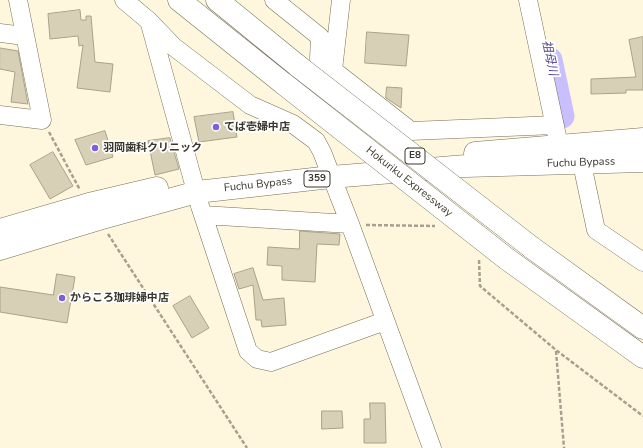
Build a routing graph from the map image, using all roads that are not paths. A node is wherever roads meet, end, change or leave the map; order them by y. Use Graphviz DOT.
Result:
graph roads {
  1 [pos="18,0"];
  2 [pos="124,0"];
  3 [pos="143,0"];
  4 [pos="179,0"];
  5 [pos="217,0"];
  6 [pos="274,0"];
  7 [pos="341,0"];
  8 [pos="528,0"];
  9 [pos="149,21"];
  10 [pos="0,33"];
  11 [pos="24,36"];
  12 [pos="333,70"];
  13 [pos="0,115"];
  14 [pos="557,135"];
  15 [pos="643,139"];
  16 [pos="643,161"];
  17 [pos="582,164"];
  18 [pos="329,171"];
  19 [pos="195,186"];
  20 [pos="94,211"];
  21 [pos="203,216"];
  22 [pos="350,224"];
  23 [pos="0,230"];
  24 [pos="0,249"];
  25 [pos="643,262"];
  26 [pos="385,320"];
  27 [pos="643,328"];
  28 [pos="643,357"];
  29 [pos="432,448"];
  1 -- 11 [label="street"];
  2 -- 9 [label="street"];
  3 -- 9 [label="street"];
  4 -- 28 [label="highway, Hokuriku Expressway / E8, bridge"];
  5 -- 27 [label="highway, E8, bridge"];
  6 -- 12 [label="street"];
  7 -- 12 [label="street"];
  8 -- 14 [label="street"];
  9 -- 18 [label="street"];
  9 -- 19 [label="street"];
  10 -- 11 [label="street"];
  11 -- 13 [label="street"];
  12 -- 14 [label="street"];
  14 -- 15 [label="highway, Fuchu Bypass / 359"];
  14 -- 18 [label="highway, Fuchu Bypass / 359"];
  16 -- 17 [label="highway, Fuchu Bypass / 359"];
  17 -- 18 [label="highway, Fuchu Bypass / 359"];
  17 -- 25 [label="street"];
  18 -- 19 [label="highway, Fuchu Bypass / 359"];
  18 -- 22 [label="street"];
  19 -- 20 [label="highway, Fuchu Bypass / 359"];
  19 -- 21 [label="street"];
  20 -- 23 [label="highway, Fuchu Bypass / 359"];
  20 -- 24 [label="highway, Fuchu Bypass / 359"];
  21 -- 22 [label="street"];
  21 -- 26 [label="street"];
  22 -- 26 [label="street"];
  26 -- 29 [label="street"];
}
